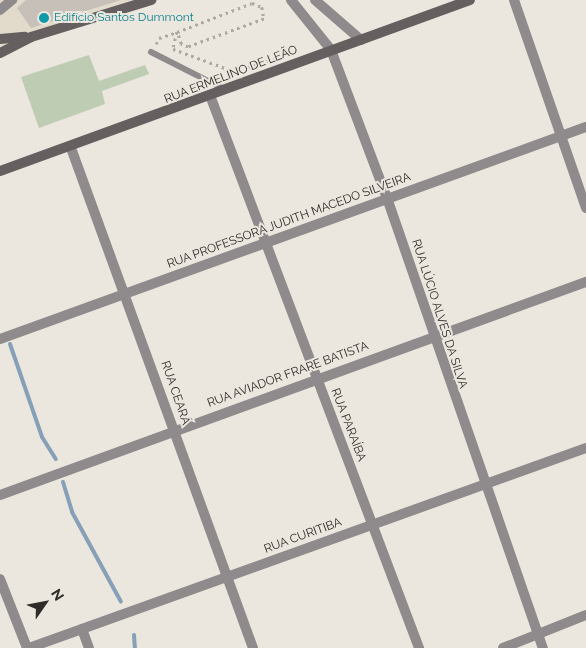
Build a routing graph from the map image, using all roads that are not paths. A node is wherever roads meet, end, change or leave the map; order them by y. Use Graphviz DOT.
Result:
graph roads {
  1 [pos="12,0"];
  2 [pos="151,0"];
  3 [pos="291,0"];
  4 [pos="315,0"];
  5 [pos="470,0"];
  6 [pos="514,0"];
  7 [pos="0,10"];
  8 [pos="1,37"];
  9 [pos="31,37"];
  10 [pos="361,40"];
  11 [pos="331,50"];
  12 [pos="151,52"];
  13 [pos="0,53"];
  14 [pos="228,91"];
  15 [pos="212,98"];
  16 [pos="586,127"];
  17 [pos="561,136"];
  18 [pos="71,148"];
  19 [pos="0,172"];
  20 [pos="387,198"];
  21 [pos="586,208"];
  22 [pos="266,242"];
  23 [pos="586,282"];
  24 [pos="126,293"];
  25 [pos="433,337"];
  26 [pos="0,338"];
  27 [pos="317,378"];
  28 [pos="174,429"];
  29 [pos="586,448"];
  30 [pos="484,486"];
  31 [pos="0,495"];
  32 [pos="372,525"];
  33 [pos="226,577"];
  34 [pos="0,579"];
  35 [pos="586,615"];
  36 [pos="82,629"];
  37 [pos="537,635"];
  38 [pos="28,648"];
  39 [pos="89,648"];
  40 [pos="253,648"];
  41 [pos="419,648"];
  42 [pos="503,648"];
  43 [pos="543,648"];
  1 -- 7 [label="street"];
  2 -- 9 [label="main road"];
  3 -- 11 [label="street, RUA LÚCIO ALVES DA SILVA"];
  4 -- 10 [label="street"];
  5 -- 10 [label="main road, RUA ERMELINO DE LEÃO"];
  6 -- 17 [label="street"];
  8 -- 9 [label="main road"];
  9 -- 13 [label="main road"];
  10 -- 11 [label="main road, RUA ERMELINO DE LEÃO"];
  11 -- 14 [label="main road, RUA ERMELINO DE LEÃO"];
  11 -- 20 [label="street, RUA LÚCIO ALVES DA SILVA"];
  12 -- 14 [label="lane"];
  14 -- 15 [label="main road, RUA ERMELINO DE LEÃO"];
  15 -- 18 [label="main road, RUA ERMELINO DE LEÃO"];
  15 -- 22 [label="street, RUA PARAÍBA"];
  16 -- 17 [label="street, RUA PROFESSORA JUDITH MACEDO SILVEIRA"];
  17 -- 20 [label="street, RUA PROFESSORA JUDITH MACEDO SILVEIRA"];
  17 -- 21 [label="street"];
  18 -- 19 [label="main road, RUA ERMELINO DE LEÃO"];
  18 -- 24 [label="street, RUA CEARÁ"];
  20 -- 22 [label="street, RUA PROFESSORA JUDITH MACEDO SILVEIRA"];
  20 -- 25 [label="street, RUA LÚCIO ALVES DA SILVA"];
  22 -- 24 [label="street, RUA PROFESSORA JUDITH MACEDO SILVEIRA"];
  22 -- 27 [label="street, RUA PARAÍBA"];
  23 -- 25 [label="street, RUA AVIADOR FRARE BATISTA"];
  24 -- 26 [label="street, RUA PROFESSORA JUDITH MACEDO SILVEIRA"];
  24 -- 28 [label="street, RUA CEARÁ"];
  25 -- 27 [label="street, RUA AVIADOR FRARE BATISTA"];
  25 -- 30 [label="street, RUA LÚCIO ALVES DA SILVA"];
  27 -- 28 [label="street, RUA AVIADOR FRARE BATISTA"];
  27 -- 32 [label="street, RUA PARAÍBA"];
  28 -- 31 [label="street, RUA AVIADOR FRARE BATISTA"];
  28 -- 33 [label="street, RUA CEARÁ"];
  29 -- 30 [label="street, RUA CURITIBA"];
  30 -- 32 [label="street, RUA CURITIBA"];
  30 -- 37 [label="street, RUA LÚCIO ALVES DA SILVA"];
  32 -- 33 [label="street, RUA CURITIBA"];
  32 -- 41 [label="street, RUA PARAÍBA"];
  33 -- 36 [label="street, RUA CURITIBA"];
  33 -- 40 [label="street, RUA CEARÁ"];
  34 -- 38 [label="street"];
  35 -- 37 [label="street"];
  36 -- 38 [label="street, RUA CURITIBA"];
  36 -- 39 [label="street"];
  37 -- 42 [label="street"];
  37 -- 43 [label="street, RUA LÚCIO ALVES DA SILVA"];
}
